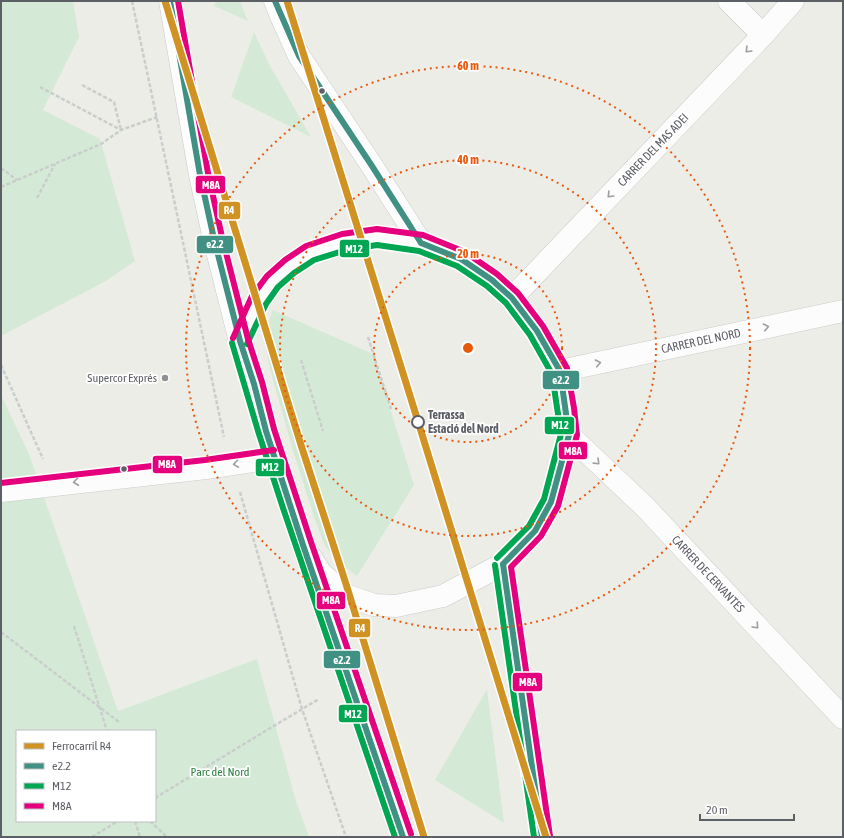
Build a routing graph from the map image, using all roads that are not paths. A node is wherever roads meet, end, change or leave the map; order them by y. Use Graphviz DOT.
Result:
graph roads {
  1 [pos="170,1"];
  2 [pos="275,1"];
  3 [pos="729,1"];
  4 [pos="793,1"];
  5 [pos="763,35"];
  6 [pos="421,243"];
  7 [pos="512,298"];
  8 [pos="843,311"];
  9 [pos="240,341"];
  10 [pos="560,371"];
  11 [pos="569,435"];
  12 [pos="275,458"];
  13 [pos="1,491"];
  14 [pos="303,546"];
  15 [pos="503,564"];
  16 [pos="843,718"];
  17 [pos="403,837"];
  18 [pos="542,837"];
  1 -- 9 [label="street"];
  2 -- 6 [label="street"];
  3 -- 5 [label="street"];
  4 -- 5 [label="street, CARRER DEL MAS ADEI"];
  5 -- 7 [label="street, CARRER DEL MAS ADEI, one-way"];
  6 -- 7 [label="street"];
  6 -- 9 [label="street"];
  7 -- 10 [label="street"];
  10 -- 8 [label="street, CARRER DEL NORD, one-way"];
  9 -- 12 [label="street"];
  10 -- 11 [label="street"];
  11 -- 15 [label="street"];
  11 -- 16 [label="street, CARRER DE CERVANTES, one-way"];
  12 -- 13 [label="street, one-way"];
  12 -- 14 [label="street"];
  14 -- 15 [label="street"];
  14 -- 17 [label="street"];
  15 -- 18 [label="street"];
}
